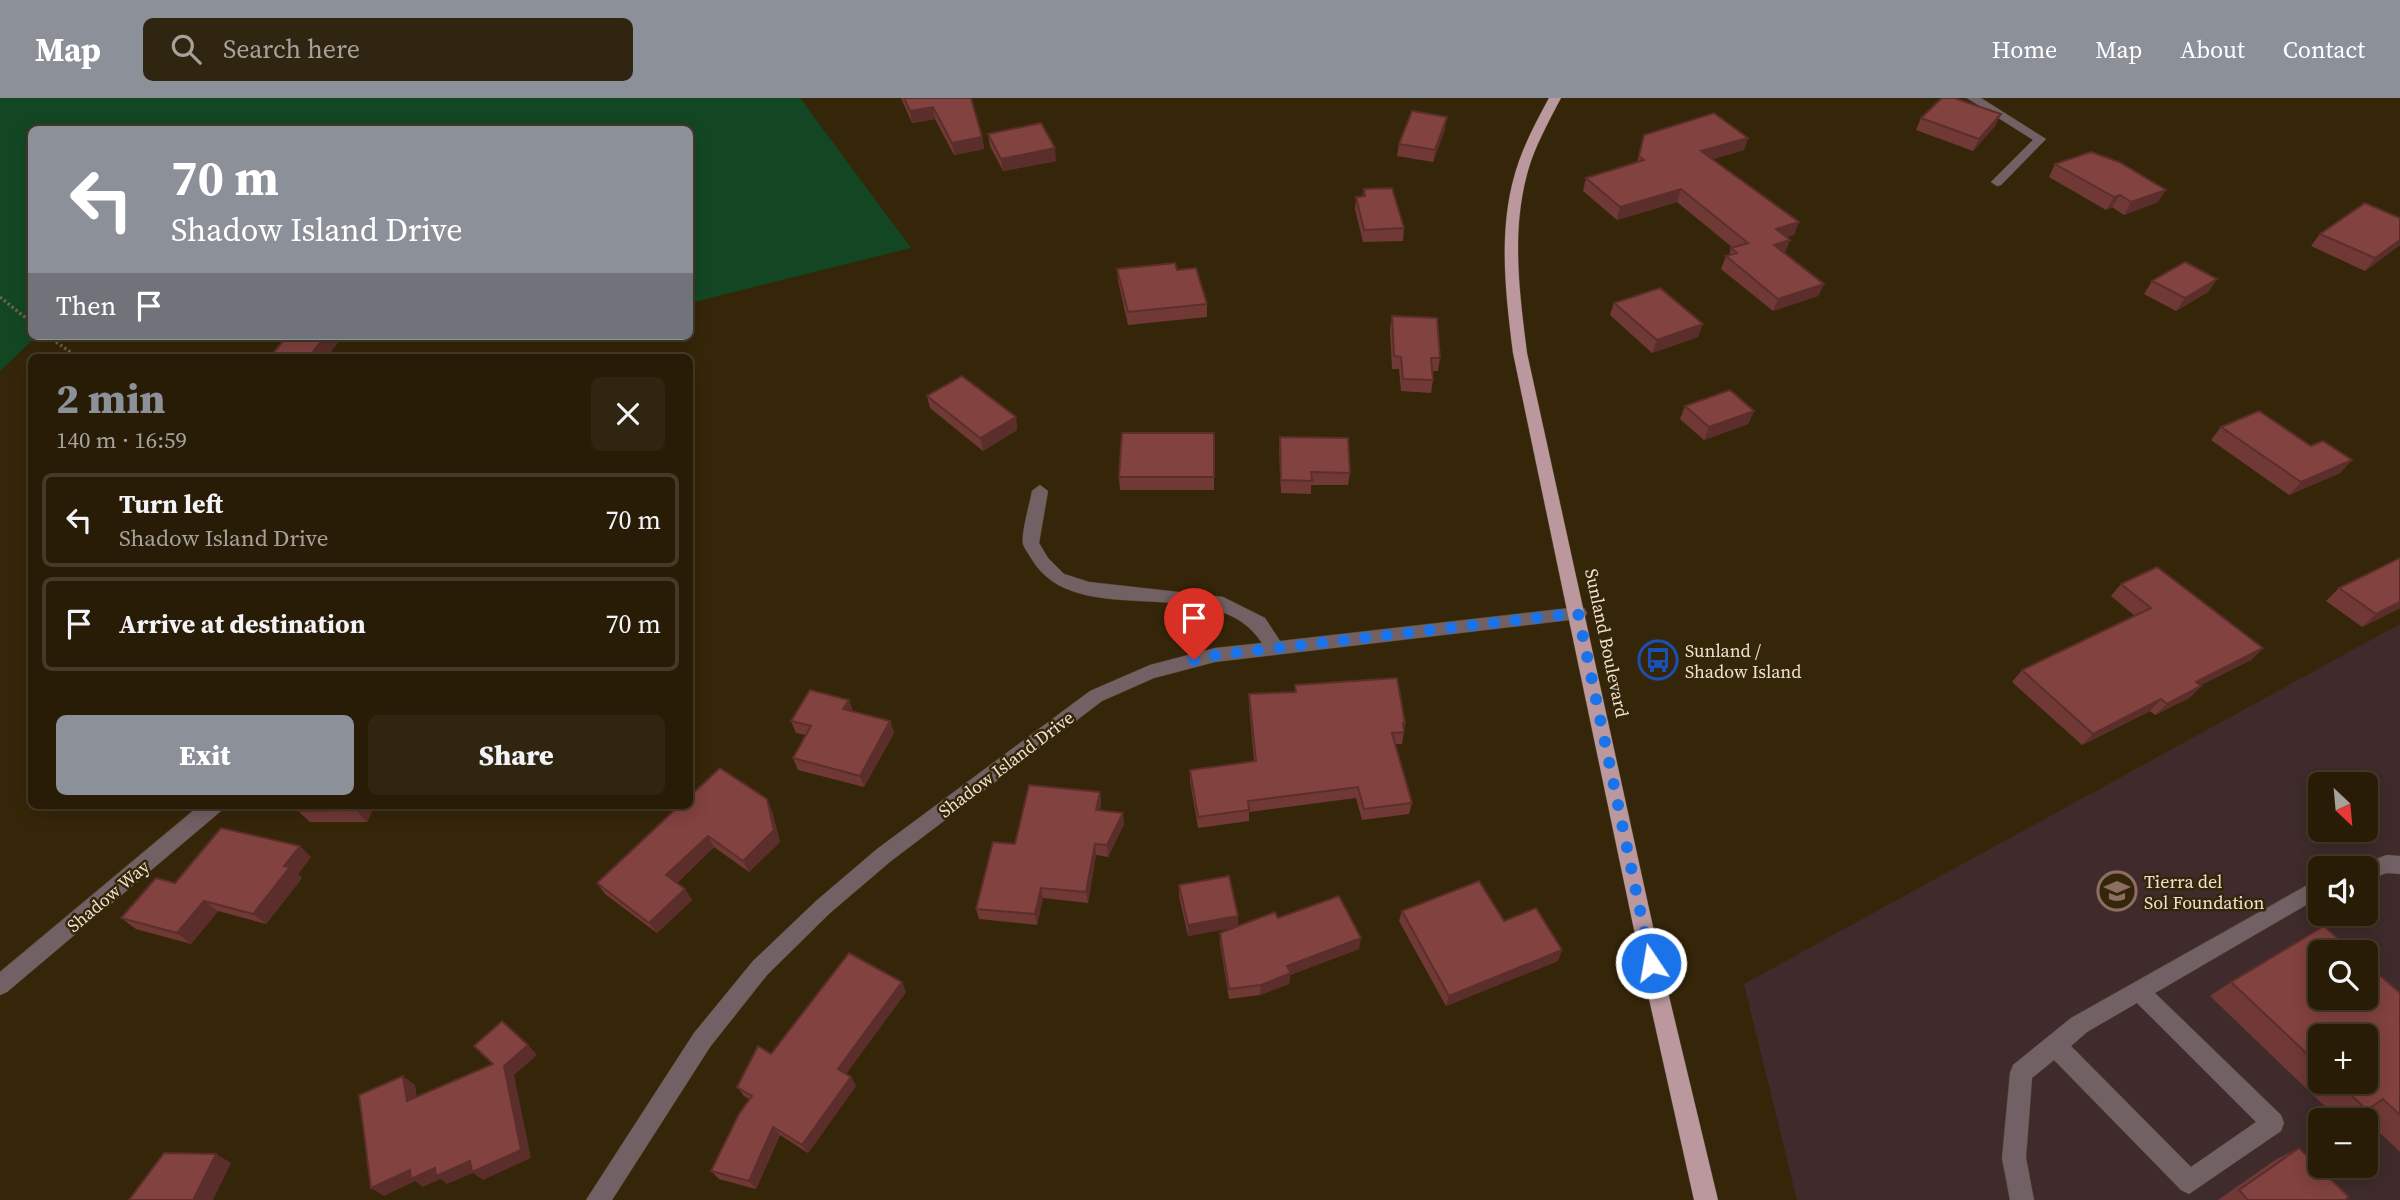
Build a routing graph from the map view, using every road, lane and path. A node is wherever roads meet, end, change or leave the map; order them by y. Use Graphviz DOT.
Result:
graph roads {
  1 [pos="1555,98"];
  2 [pos="1973,98"];
  3 [pos="1997,182"];
  4 [pos="0,297"];
  5 [pos="28,320"];
  6 [pos="54,340"];
  7 [pos="73,354"];
  8 [pos="1040,491"];
  9 [pos="1578,613"];
  10 [pos="1275,648"];
  11 [pos="209,809"];
  12 [pos="2400,865"];
  13 [pos="2378,867"];
  14 [pos="2308,894"];
  15 [pos="0,985"];
  16 [pos="2139,990"];
  17 [pos="2055,1045"];
  18 [pos="598,1200"];
  19 [pos="1706,1200"];
  20 [pos="2022,1200"];
  1 -- 9 [label="main road, Sunland Boulevard"];
  2 -- 3 [label="street"];
  4 -- 5 [label="path"];
  6 -- 7 [label="path"];
  8 -- 10 [label="street"];
  9 -- 10 [label="street, Shadow Island Drive"];
  9 -- 19 [label="main road, Sunland Boulevard"];
  10 -- 18 [label="street, Shadow Island Drive"];
  11 -- 15 [label="street, Shadow Way"];
  12 -- 13 [label="street"];
  14 -- 16 [label="street"];
  16 -- 17 [label="street"];
  16 -- 17 [label="street"];
  17 -- 20 [label="street"];
}
